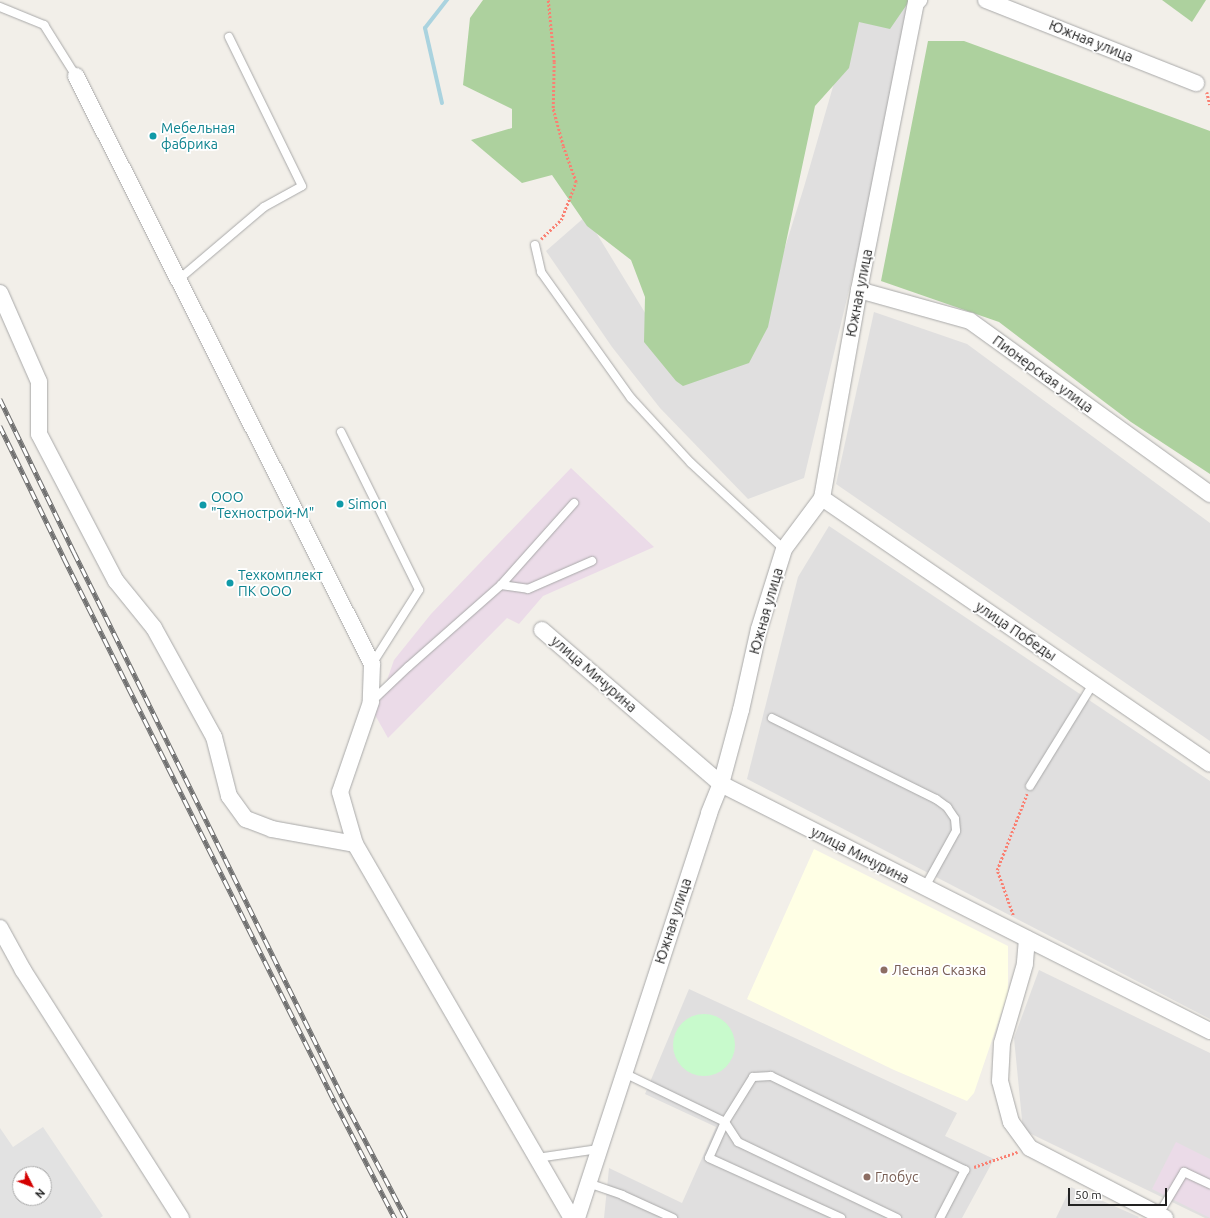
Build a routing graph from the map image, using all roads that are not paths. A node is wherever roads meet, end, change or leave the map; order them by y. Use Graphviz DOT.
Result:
graph roads {
  1 [pos="919,0"];
  2 [pos="986,0"];
  3 [pos="0,7"];
  4 [pos="229,37"];
  5 [pos="76,76"];
  6 [pos="1196,83"];
  7 [pos="535,245"];
  8 [pos="178,280"];
  9 [pos="859,290"];
  10 [pos="0,293"];
  11 [pos="341,432"];
  12 [pos="1210,494"];
  13 [pos="822,498"];
  14 [pos="574,503"];
  15 [pos="784,549"];
  16 [pos="592,561"];
  17 [pos="501,585"];
  18 [pos="542,630"];
  19 [pos="372,664"];
  20 [pos="1094,684"];
  21 [pos="371,702"];
  22 [pos="772,718"];
  23 [pos="1210,764"];
  24 [pos="721,784"];
  25 [pos="1030,786"];
  26 [pos="355,844"];
  27 [pos="925,887"];
  28 [pos="0,928"];
  29 [pos="1023,937"];
  30 [pos="1210,1031"];
  31 [pos="624,1073"];
  32 [pos="725,1122"];
  33 [pos="598,1149"];
  34 [pos="537,1158"];
  35 [pos="588,1183"];
  36 [pos="1210,1184"];
  37 [pos="654,1214"];
  38 [pos="1162,1216"];
  39 [pos="181,1218"];
  40 [pos="572,1218"];
  41 [pos="576,1218"];
  42 [pos="673,1218"];
  43 [pos="841,1218"];
  44 [pos="897,1218"];
  45 [pos="940,1218"];
  1 -- 9 [label="street, Южная улица"];
  2 -- 6 [label="street, Южная улица"];
  3 -- 5 [label="lane"];
  4 -- 8 [label="lane"];
  5 -- 8 [label="street"];
  7 -- 15 [label="lane"];
  8 -- 19 [label="street"];
  9 -- 12 [label="street, Пионерская улица"];
  9 -- 13 [label="street, Южная улица"];
  10 -- 26 [label="street"];
  11 -- 19 [label="lane"];
  13 -- 15 [label="street, Южная улица"];
  13 -- 20 [label="street, улица Победы"];
  14 -- 17 [label="lane"];
  15 -- 24 [label="street, Южная улица"];
  16 -- 17 [label="lane"];
  17 -- 21 [label="lane"];
  18 -- 24 [label="street, улица Мичурина"];
  19 -- 21 [label="street"];
  20 -- 23 [label="street, улица Победы"];
  20 -- 25 [label="lane"];
  21 -- 26 [label="street"];
  22 -- 27 [label="lane"];
  24 -- 27 [label="street, улица Мичурина"];
  24 -- 31 [label="street, Южная улица"];
  26 -- 34 [label="street"];
  27 -- 29 [label="street, улица Мичурина"];
  28 -- 39 [label="street"];
  29 -- 30 [label="street, улица Мичурина"];
  29 -- 38 [label="street"];
  31 -- 32 [label="lane"];
  31 -- 33 [label="street, Южная улица"];
  32 -- 43 [label="lane"];
  32 -- 44 [label="lane"];
  32 -- 45 [label="lane"];
  33 -- 34 [label="lane"];
  33 -- 35 [label="street, Южная улица"];
  34 -- 40 [label="street"];
  35 -- 37 [label="lane"];
  35 -- 41 [label="street, Южная улица"];
  36 -- 38 [label="lane"];
  37 -- 42 [label="lane"];
}
